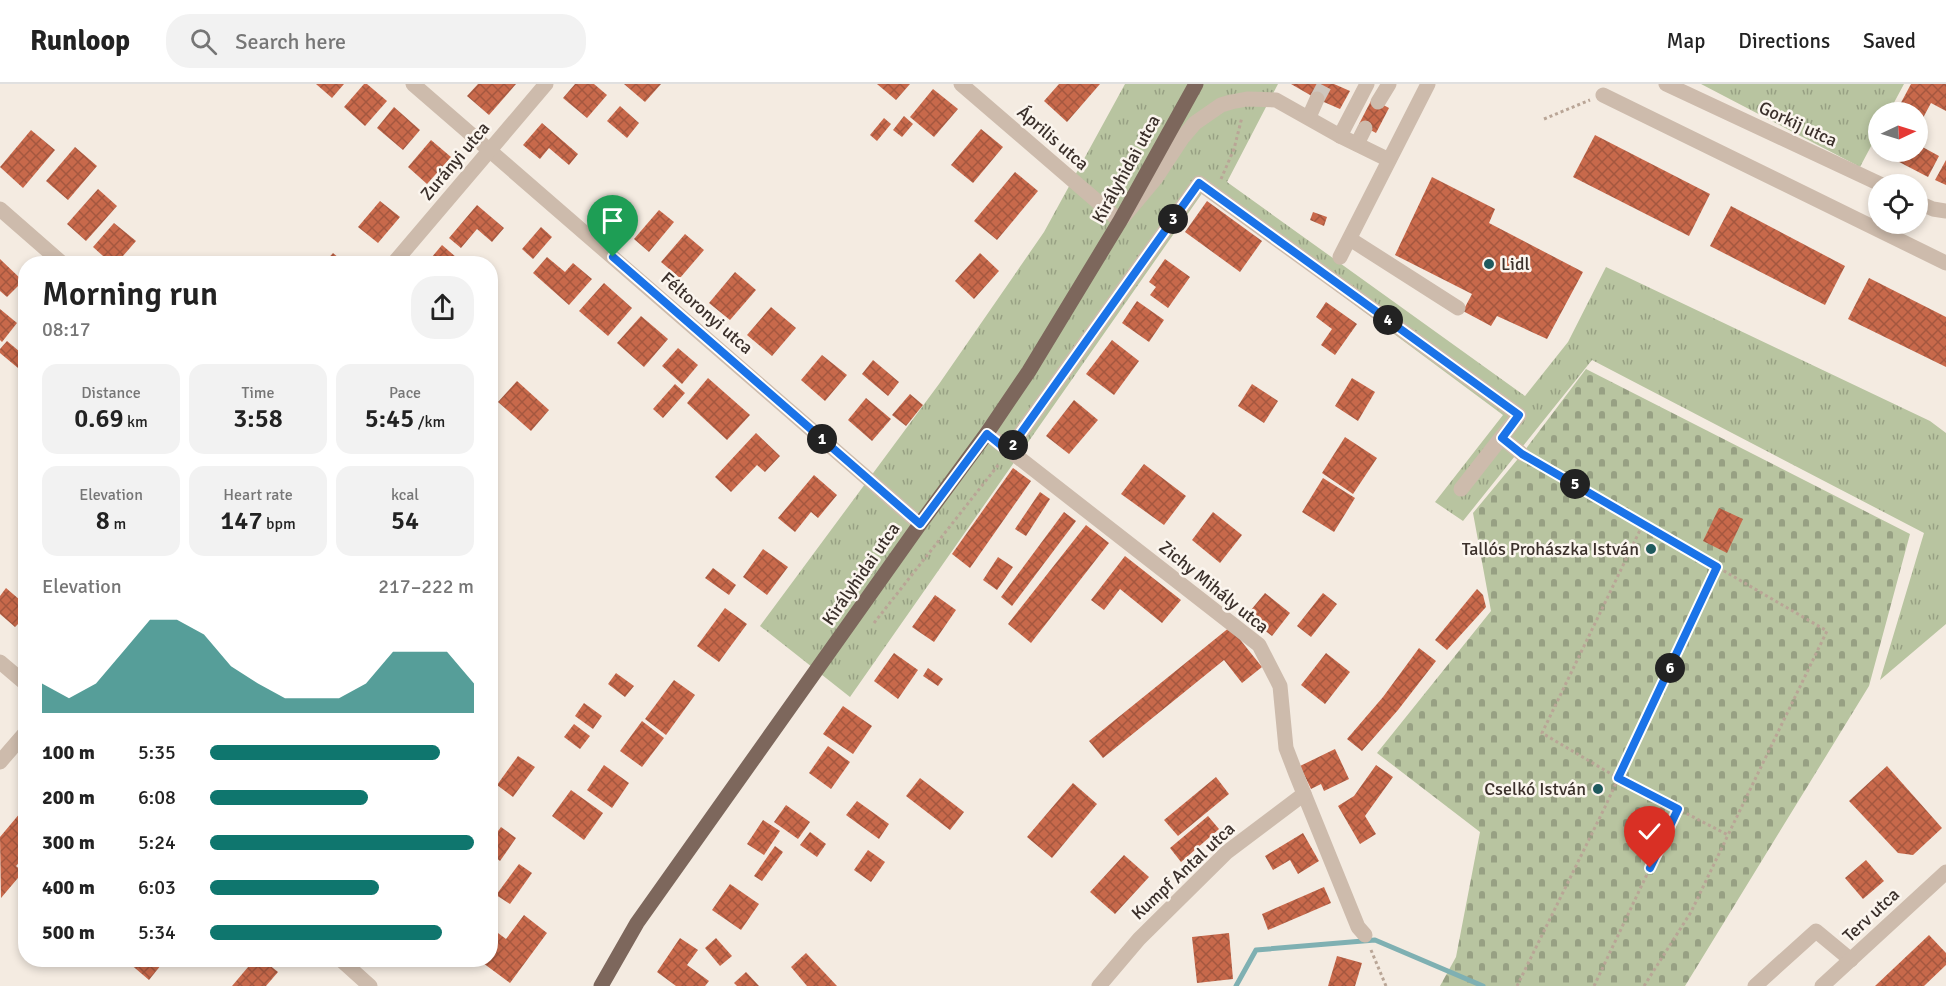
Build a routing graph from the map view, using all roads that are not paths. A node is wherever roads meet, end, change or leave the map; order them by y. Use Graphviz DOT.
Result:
graph roads {
  1 [pos="413,84"];
  2 [pos="546,84"];
  3 [pos="961,84"];
  4 [pos="1196,84"];
  5 [pos="1367,84"];
  6 [pos="1389,84"];
  7 [pos="1428,84"];
  8 [pos="1666,84"];
  9 [pos="1603,95"];
  10 [pos="1317,99"];
  11 [pos="1378,102"];
  12 [pos="1309,117"];
  13 [pos="1365,128"];
  14 [pos="1340,136"];
  15 [pos="1357,144"];
  16 [pos="490,150"];
  17 [pos="1389,160"];
  18 [pos="1868,178"];
  19 [pos="1928,207"];
  20 [pos="0,210"];
  21 [pos="1946,212"];
  22 [pos="1120,221"];
  23 [pos="1350,239"];
  24 [pos="54,256"];
  25 [pos="400,256"];
  26 [pos="1340,257"];
  27 [pos="1946,263"];
  28 [pos="1458,308"];
  29 [pos="987,434"];
  30 [pos="1502,438"];
  31 [pos="1008,451"];
  32 [pos="1522,454"];
  33 [pos="1461,489"];
  34 [pos="920,524"];
  35 [pos="0,662"];
  36 [pos="18,677"];
  37 [pos="18,741"];
  38 [pos="0,762"];
  39 [pos="1304,794"];
  40 [pos="1946,872"];
  41 [pos="1367,940"];
  42 [pos="1851,960"];
  43 [pos="349,967"];
  44 [pos="370,986"];
  45 [pos="601,986"];
  46 [pos="1099,986"];
  47 [pos="1755,986"];
  48 [pos="1822,986"];
  1 -- 16 [label="street, Féltoronyi utca"];
  2 -- 16 [label="street, Zurányi utca"];
  3 -- 22 [label="street, Április utca"];
  4 -- 22 [label="main road, Királyhidai utca"];
  5 -- 14 [label="street"];
  6 -- 11 [label="street"];
  7 -- 17 [label="street"];
  8 -- 18 [label="street, Gorkij utca"];
  9 -- 27 [label="street"];
  10 -- 12 [label="street"];
  12 -- 14 [label="street"];
  12 -- 22 [label="street"];
  13 -- 15 [label="street"];
  14 -- 15 [label="street"];
  15 -- 17 [label="street"];
  16 -- 25 [label="street, Zurányi utca"];
  16 -- 34 [label="street, Féltoronyi utca"];
  17 -- 23 [label="street"];
  19 -- 21 [label="street"];
  20 -- 24 [label="street"];
  22 -- 29 [label="main road, Királyhidai utca"];
  23 -- 26 [label="street"];
  23 -- 28 [label="street"];
  29 -- 31 [label="street, Zichy Mihály utca"];
  29 -- 34 [label="main road, Királyhidai utca"];
  30 -- 31 [label="street"];
  30 -- 32 [label="street"];
  30 -- 33 [label="street"];
  31 -- 39 [label="street, Zichy Mihály utca"];
  34 -- 45 [label="main road, Királyhidai utca"];
  35 -- 36 [label="street"];
  37 -- 38 [label="street"];
  39 -- 41 [label="street, Zichy Mihály utca"];
  39 -- 46 [label="street, Kumpf Antal utca"];
  40 -- 42 [label="street, Terv utca"];
  42 -- 47 [label="street"];
  42 -- 48 [label="street, Terv utca"];
  43 -- 44 [label="street"];
}
